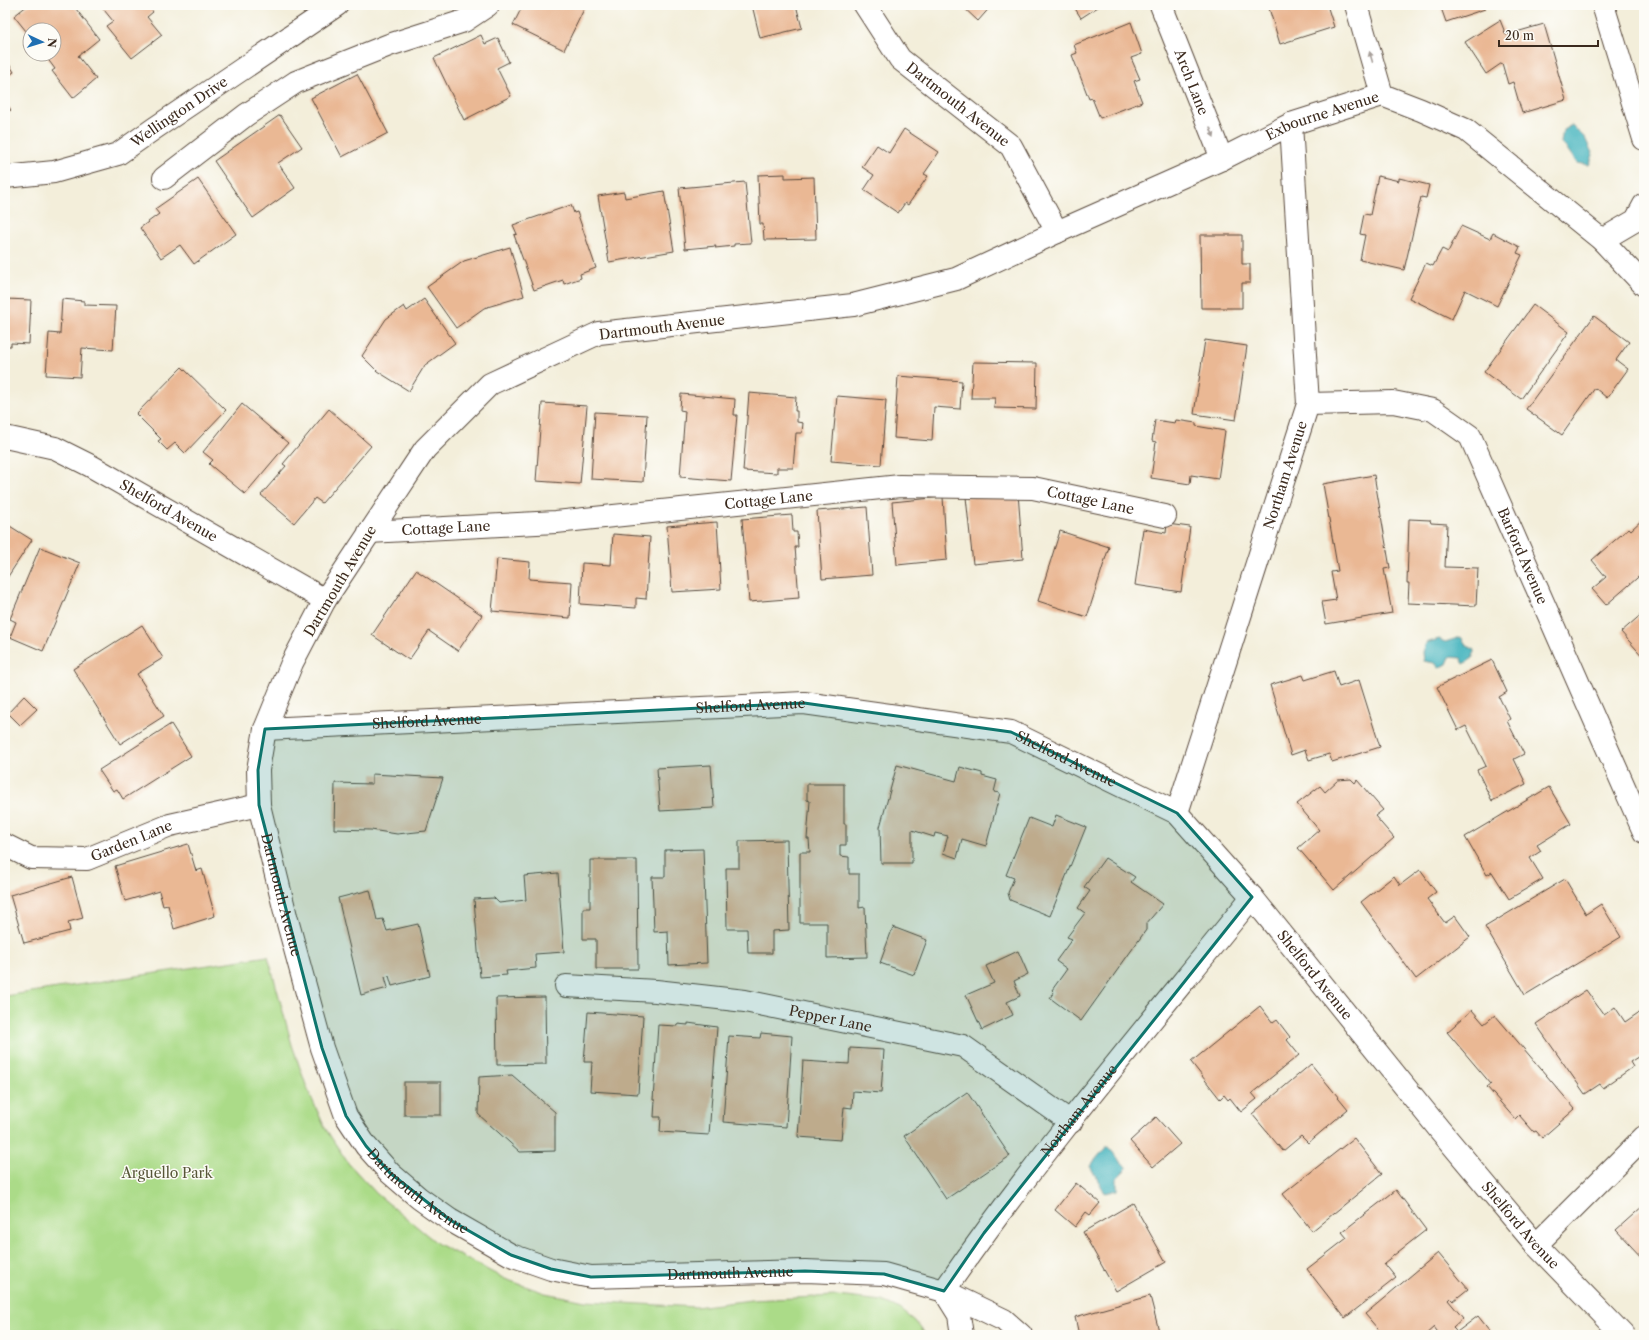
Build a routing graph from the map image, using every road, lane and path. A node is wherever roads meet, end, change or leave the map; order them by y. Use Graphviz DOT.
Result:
graph roads {
  1 [pos="337,5"];
  2 [pos="488,5"];
  3 [pos="865,5"];
  4 [pos="1161,5"];
  5 [pos="1356,5"];
  6 [pos="1603,5"];
  7 [pos="1382,95"];
  8 [pos="1291,124"];
  9 [pos="1644,139"];
  10 [pos="1222,159"];
  11 [pos="5,177"];
  12 [pos="164,178"];
  13 [pos="1644,205"];
  14 [pos="1057,232"];
  15 [pos="1602,240"];
  16 [pos="1644,285"];
  17 [pos="1308,404"];
  18 [pos="5,437"];
  19 [pos="1165,516"];
  20 [pos="369,532"];
  21 [pos="325,600"];
  22 [pos="265,729"];
  23 [pos="258,805"];
  24 [pos="1177,813"];
  25 [pos="1644,832"];
  26 [pos="5,845"];
  27 [pos="1252,897"];
  28 [pos="566,986"];
  29 [pos="1071,1122"];
  30 [pos="1644,1137"];
  31 [pos="1536,1245"];
  32 [pos="944,1291"];
  33 [pos="962,1335"];
  34 [pos="1021,1335"];
  35 [pos="1623,1335"];
  1 -- 11 [label="street, Wellington Drive"];
  2 -- 12 [label="street"];
  3 -- 14 [label="street, Dartmouth Avenue"];
  4 -- 10 [label="street, Arch Lane, one-way"];
  7 -- 5 [label="street, one-way"];
  6 -- 9 [label="street"];
  7 -- 8 [label="street, Exbourne Avenue"];
  7 -- 15 [label="street, Exbourne Avenue"];
  8 -- 10 [label="street, Exbourne Avenue"];
  8 -- 17 [label="street, Northam Avenue"];
  10 -- 14 [label="street, Exbourne Avenue"];
  13 -- 15 [label="street"];
  14 -- 20 [label="street, Dartmouth Avenue"];
  15 -- 16 [label="street, Exbourne Avenue"];
  17 -- 24 [label="street, Northam Avenue"];
  17 -- 25 [label="street, Barford Avenue"];
  18 -- 21 [label="street, Shelford Avenue"];
  19 -- 20 [label="street, Cottage Lane"];
  20 -- 21 [label="street, Dartmouth Avenue"];
  21 -- 22 [label="street, Dartmouth Avenue"];
  22 -- 23 [label="street, Dartmouth Avenue"];
  22 -- 24 [label="street, Shelford Avenue"];
  23 -- 26 [label="street, Garden Lane"];
  23 -- 32 [label="street, Dartmouth Avenue"];
  24 -- 27 [label="street, Shelford Avenue"];
  27 -- 29 [label="street, Northam Avenue"];
  27 -- 31 [label="street, Shelford Avenue"];
  28 -- 29 [label="street, Pepper Lane"];
  29 -- 32 [label="street, Northam Avenue"];
  30 -- 31 [label="street"];
  31 -- 35 [label="street, Shelford Avenue"];
  32 -- 33 [label="street"];
  32 -- 34 [label="street, Dartmouth Avenue"];
}
